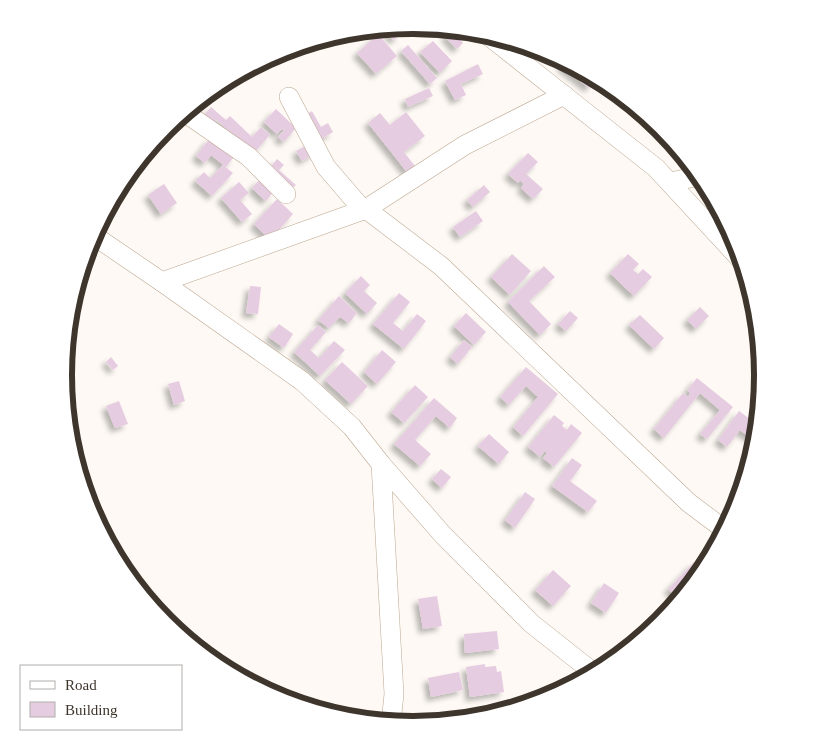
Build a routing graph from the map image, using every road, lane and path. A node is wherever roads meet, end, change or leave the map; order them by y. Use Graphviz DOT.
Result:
graph roads {
  1 [pos="500,45"];
  2 [pos="564,95"];
  3 [pos="289,97"];
  4 [pos="190,116"];
  5 [pos="692,178"];
  6 [pos="670,182"];
  7 [pos="286,194"];
  8 [pos="364,210"];
  9 [pos="100,240"];
  10 [pos="729,247"];
  11 [pos="162,282"];
  12 [pos="381,464"];
  13 [pos="719,526"];
  14 [pos="588,668"];
  15 [pos="392,716"];
  1 -- 2 [label="street"];
  2 -- 6 [label="street"];
  2 -- 8 [label="street"];
  3 -- 8 [label="street"];
  4 -- 7 [label="street"];
  5 -- 6 [label="street"];
  6 -- 10 [label="street"];
  8 -- 11 [label="street"];
  8 -- 13 [label="street"];
  9 -- 11 [label="street"];
  11 -- 12 [label="street"];
  12 -- 14 [label="street"];
  12 -- 15 [label="street"];
}
